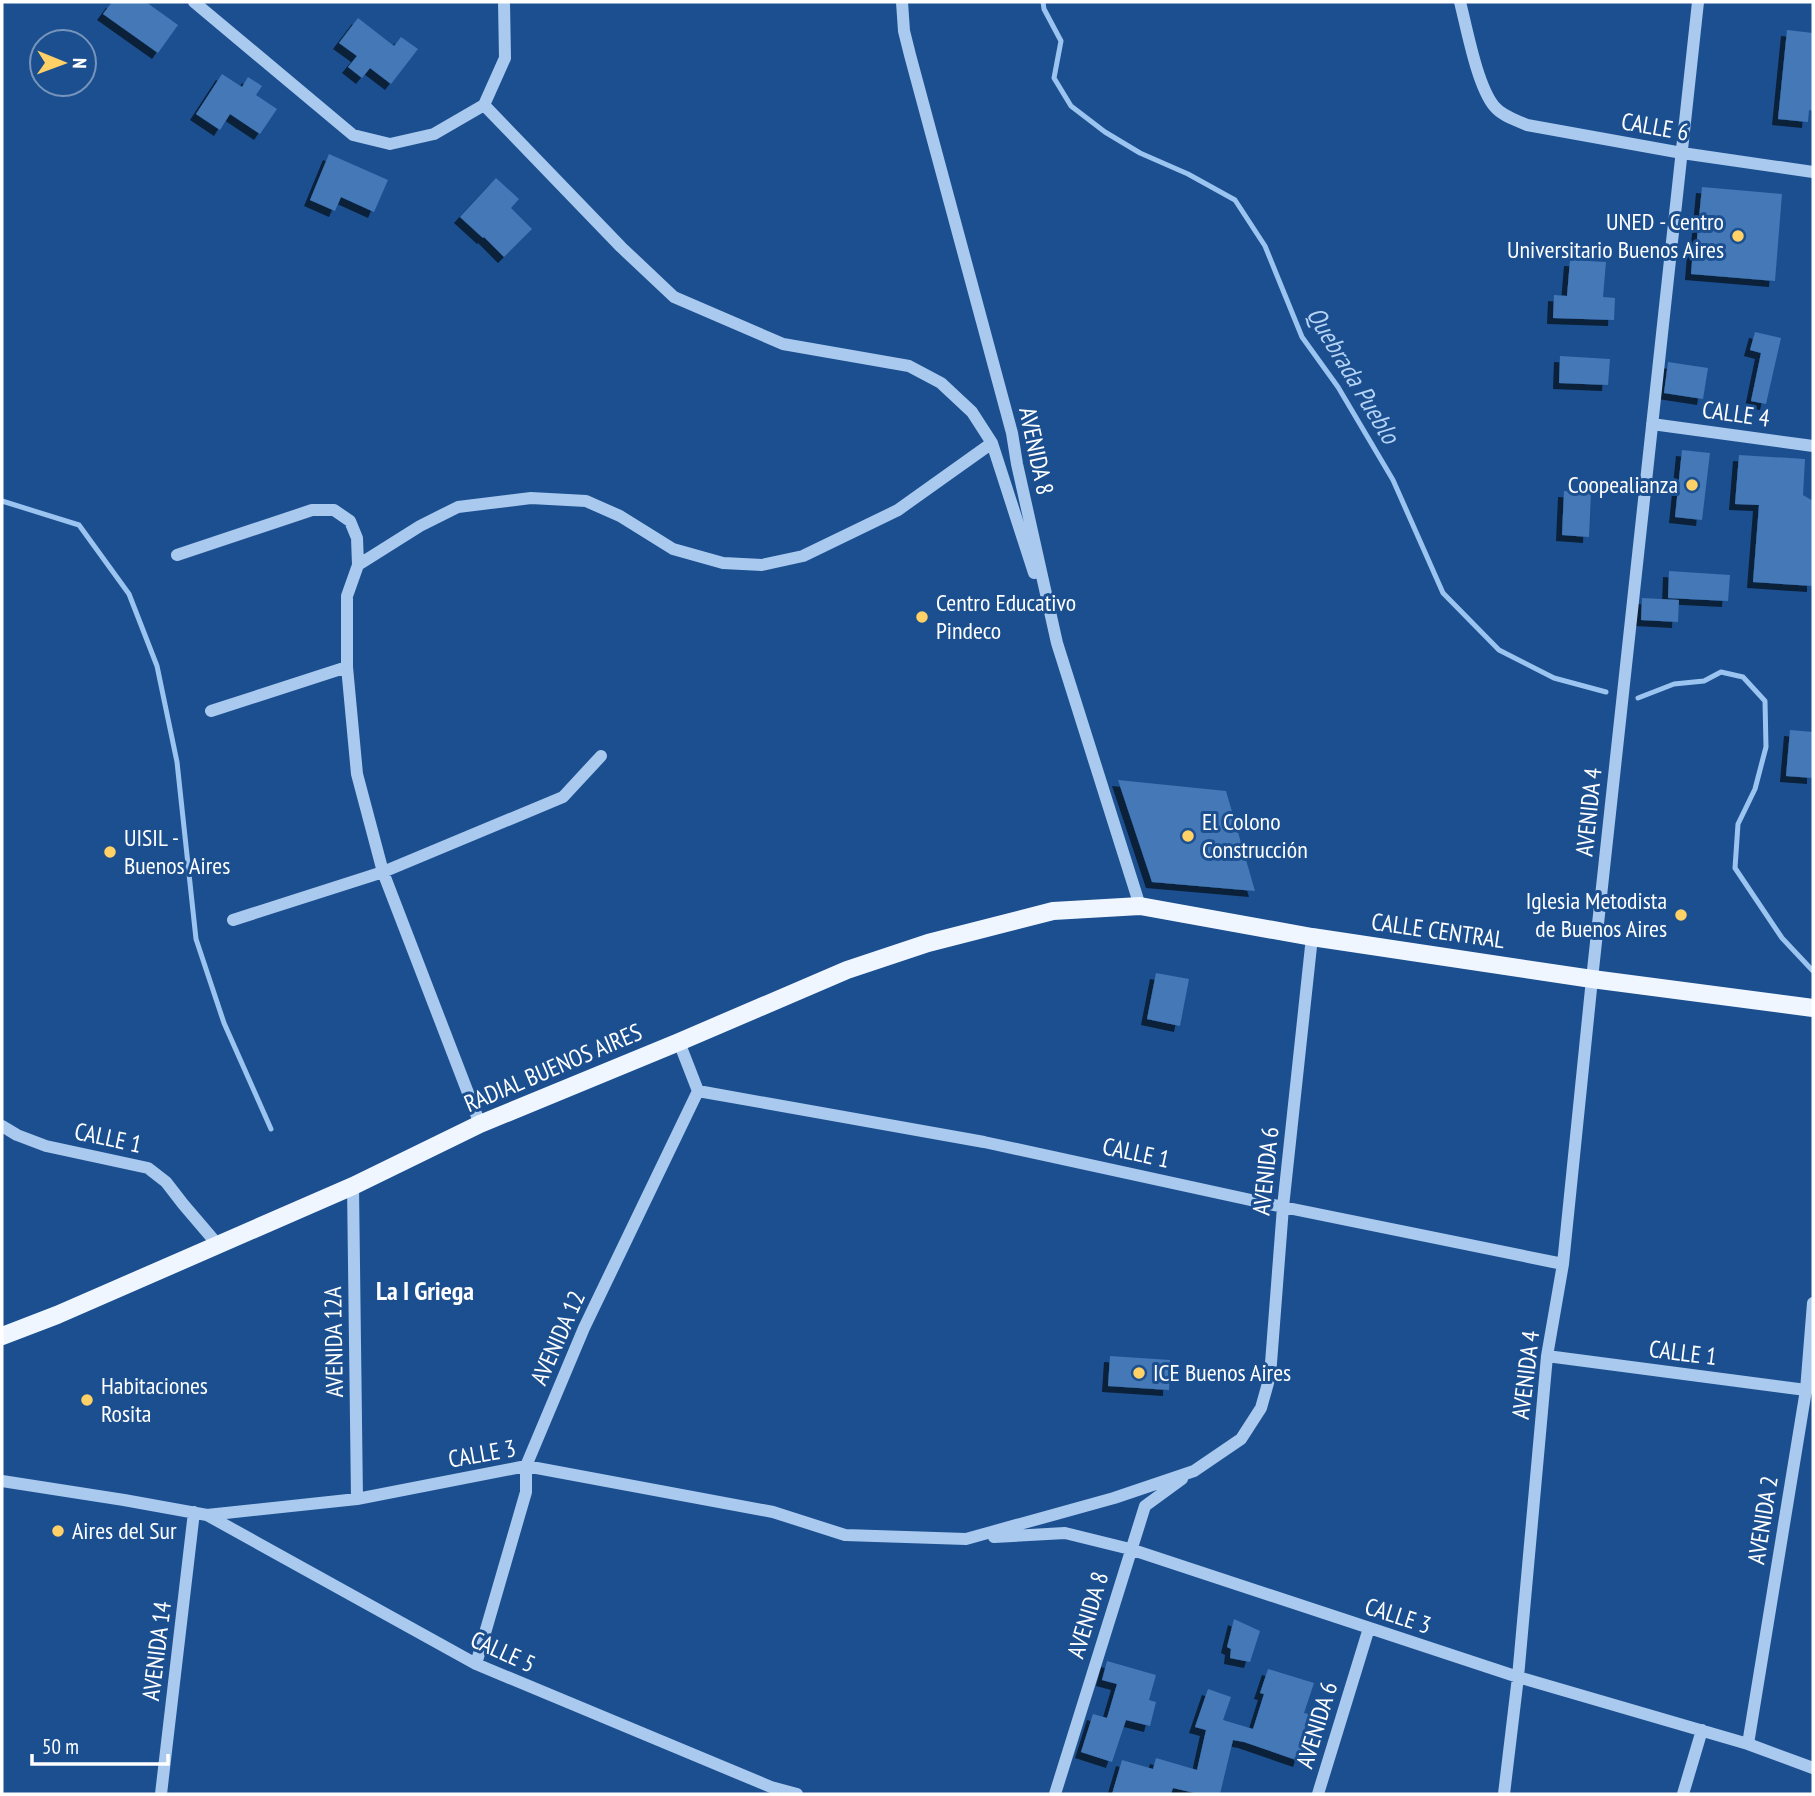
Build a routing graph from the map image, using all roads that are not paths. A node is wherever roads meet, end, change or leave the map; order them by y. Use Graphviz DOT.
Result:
graph roads {
  1 [pos="194,2"];
  2 [pos="504,2"];
  3 [pos="902,2"];
  4 [pos="1460,2"];
  5 [pos="1698,2"];
  6 [pos="484,105"];
  7 [pos="1682,153"];
  8 [pos="1813,172"];
  9 [pos="1653,424"];
  10 [pos="992,443"];
  11 [pos="1813,446"];
  12 [pos="177,555"];
  13 [pos="358,565"];
  14 [pos="1057,643"];
  15 [pos="347,667"];
  16 [pos="211,711"];
  17 [pos="601,756"];
  18 [pos="383,872"];
  19 [pos="1140,906"];
  20 [pos="233,920"];
  21 [pos="1312,937"];
  22 [pos="1592,979"];
  23 [pos="1813,1008"];
  24 [pos="679,1042"];
  25 [pos="698,1091"];
  26 [pos="480,1124"];
  27 [pos="2,1126"];
  28 [pos="353,1186"];
  29 [pos="1283,1207"];
  30 [pos="218,1245"];
  31 [pos="1563,1264"];
  32 [pos="1813,1303"];
  33 [pos="2,1336"];
  34 [pos="1547,1356"];
  35 [pos="1809,1389"];
  36 [pos="1261,1408"];
  37 [pos="526,1466"];
  38 [pos="1194,1471"];
  39 [pos="2,1481"];
  40 [pos="357,1499"];
  41 [pos="201,1514"];
  42 [pos="966,1539"];
  43 [pos="1130,1549"];
  44 [pos="1369,1628"];
  45 [pos="475,1664"];
  46 [pos="1518,1678"];
  47 [pos="1702,1730"];
  48 [pos="1748,1744"];
  49 [pos="1813,1768"];
  50 [pos="770,1791"];
  51 [pos="162,1794"];
  52 [pos="797,1794"];
  53 [pos="1055,1794"];
  54 [pos="1318,1794"];
  55 [pos="1504,1794"];
  56 [pos="1683,1794"];
  1 -- 6 [label="street"];
  2 -- 6 [label="street"];
  3 -- 14 [label="street, AVENIDA 8"];
  4 -- 7 [label="street, CALLE 6"];
  5 -- 7 [label="street, AVENIDA 4"];
  6 -- 10 [label="street"];
  7 -- 8 [label="street, CALLE 6"];
  7 -- 9 [label="street, AVENIDA 4"];
  9 -- 11 [label="street, CALLE 4"];
  9 -- 22 [label="street, AVENIDA 4"];
  10 -- 13 [label="street"];
  10 -- 14 [label="street"];
  12 -- 13 [label="street"];
  13 -- 15 [label="street"];
  14 -- 19 [label="street, AVENIDA 8"];
  15 -- 16 [label="street"];
  15 -- 18 [label="street"];
  17 -- 18 [label="street"];
  18 -- 20 [label="street"];
  18 -- 26 [label="street"];
  19 -- 21 [label="main road, CALLE CENTRAL"];
  19 -- 24 [label="main road, RADIAL BUENOS AIRES"];
  21 -- 22 [label="main road, CALLE CENTRAL"];
  21 -- 29 [label="street, AVENIDA 6"];
  22 -- 23 [label="main road, CALLE CENTRAL"];
  22 -- 31 [label="street, AVENIDA 4"];
  24 -- 25 [label="street"];
  24 -- 26 [label="main road, RADIAL BUENOS AIRES"];
  25 -- 29 [label="street, CALLE 1"];
  25 -- 37 [label="street, AVENIDA 12"];
  26 -- 28 [label="main road, RADIAL BUENOS AIRES"];
  27 -- 30 [label="street, CALLE 1"];
  28 -- 30 [label="main road, RADIAL BUENOS AIRES"];
  28 -- 40 [label="street, AVENIDA 12A"];
  29 -- 31 [label="street, CALLE 1"];
  29 -- 36 [label="street, AVENIDA 6"];
  30 -- 33 [label="main road, RADIAL BUENOS AIRES"];
  31 -- 34 [label="street, AVENIDA 4"];
  32 -- 35 [label="street, AVENIDA 2"];
  34 -- 35 [label="street, CALLE 1"];
  34 -- 46 [label="street, AVENIDA 4"];
  35 -- 48 [label="street, AVENIDA 2"];
  36 -- 38 [label="street, CALLE 3"];
  37 -- 40 [label="street, CALLE 3"];
  37 -- 42 [label="street, CALLE 3"];
  37 -- 45 [label="street, AVENIDA 12"];
  38 -- 42 [label="street, CALLE 3"];
  38 -- 43 [label="street, AVENIDA 8"];
  39 -- 41 [label="street, CALLE 3"];
  40 -- 41 [label="street, CALLE 3"];
  41 -- 45 [label="street, CALLE 5"];
  41 -- 51 [label="street, AVENIDA 14"];
  42 -- 43 [label="street, CALLE 3"];
  43 -- 44 [label="street, CALLE 3"];
  43 -- 53 [label="street, AVENIDA 8"];
  44 -- 46 [label="street, CALLE 3"];
  44 -- 54 [label="street, AVENIDA 6"];
  45 -- 50 [label="street, CALLE 5"];
  46 -- 47 [label="street, CALLE 3"];
  46 -- 55 [label="street, AVENIDA 4"];
  47 -- 48 [label="street, CALLE 3"];
  47 -- 56 [label="street"];
  48 -- 49 [label="street, CALLE 3"];
  50 -- 52 [label="street, CALLE 5"];
}
